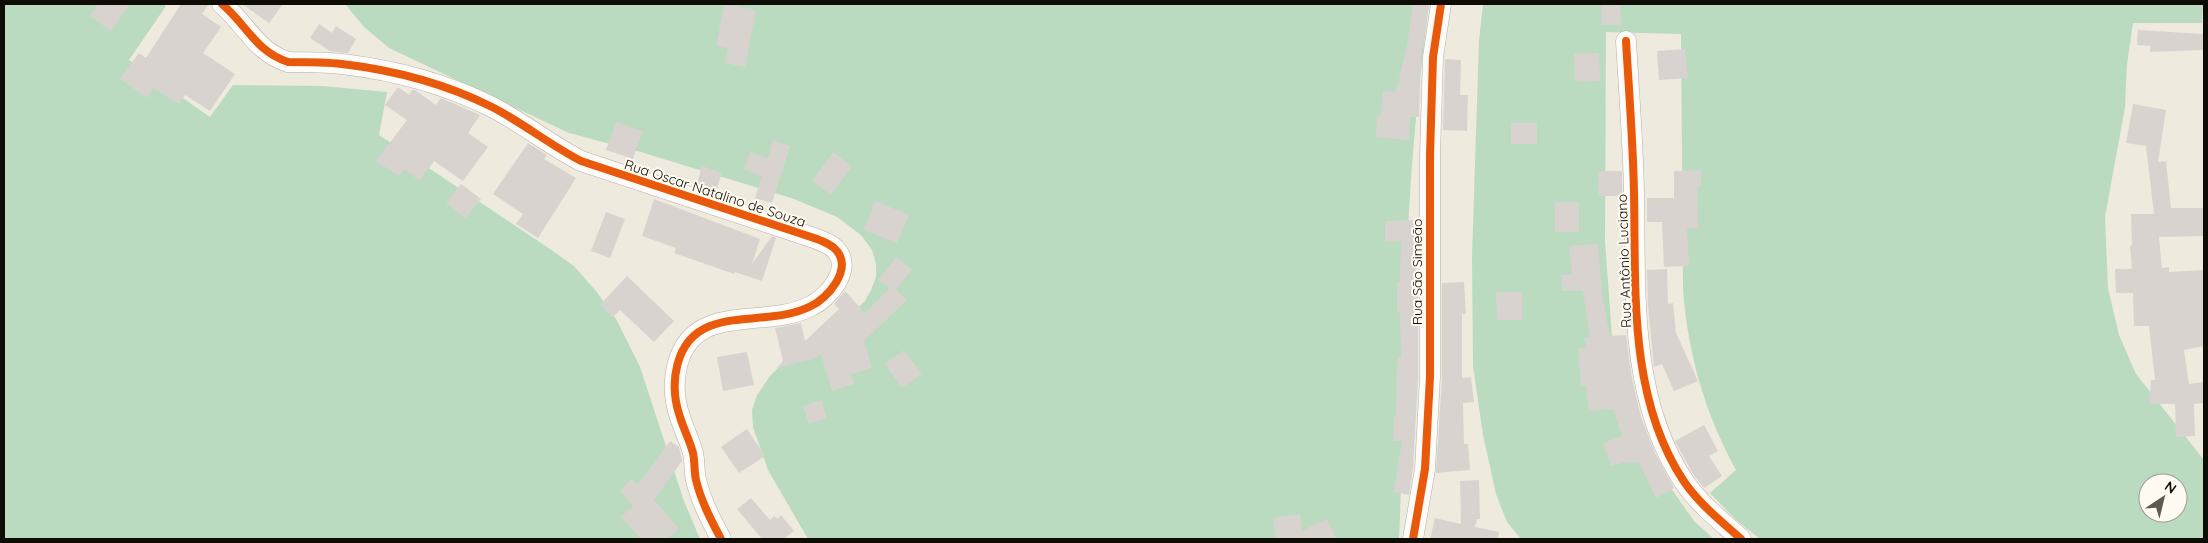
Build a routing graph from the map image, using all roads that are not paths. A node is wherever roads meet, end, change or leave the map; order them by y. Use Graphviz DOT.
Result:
graph roads {
  1 [pos="222,4"];
  2 [pos="1441,4"];
  3 [pos="1626,41"];
  4 [pos="721,539"];
  5 [pos="1413,539"];
  6 [pos="1741,539"];
  1 -- 4 [label="street, Rua Oscar Natalino de Souza"];
  2 -- 5 [label="street, Rua São Simeão"];
  3 -- 6 [label="street, Rua Antônio Luciano"];
}
